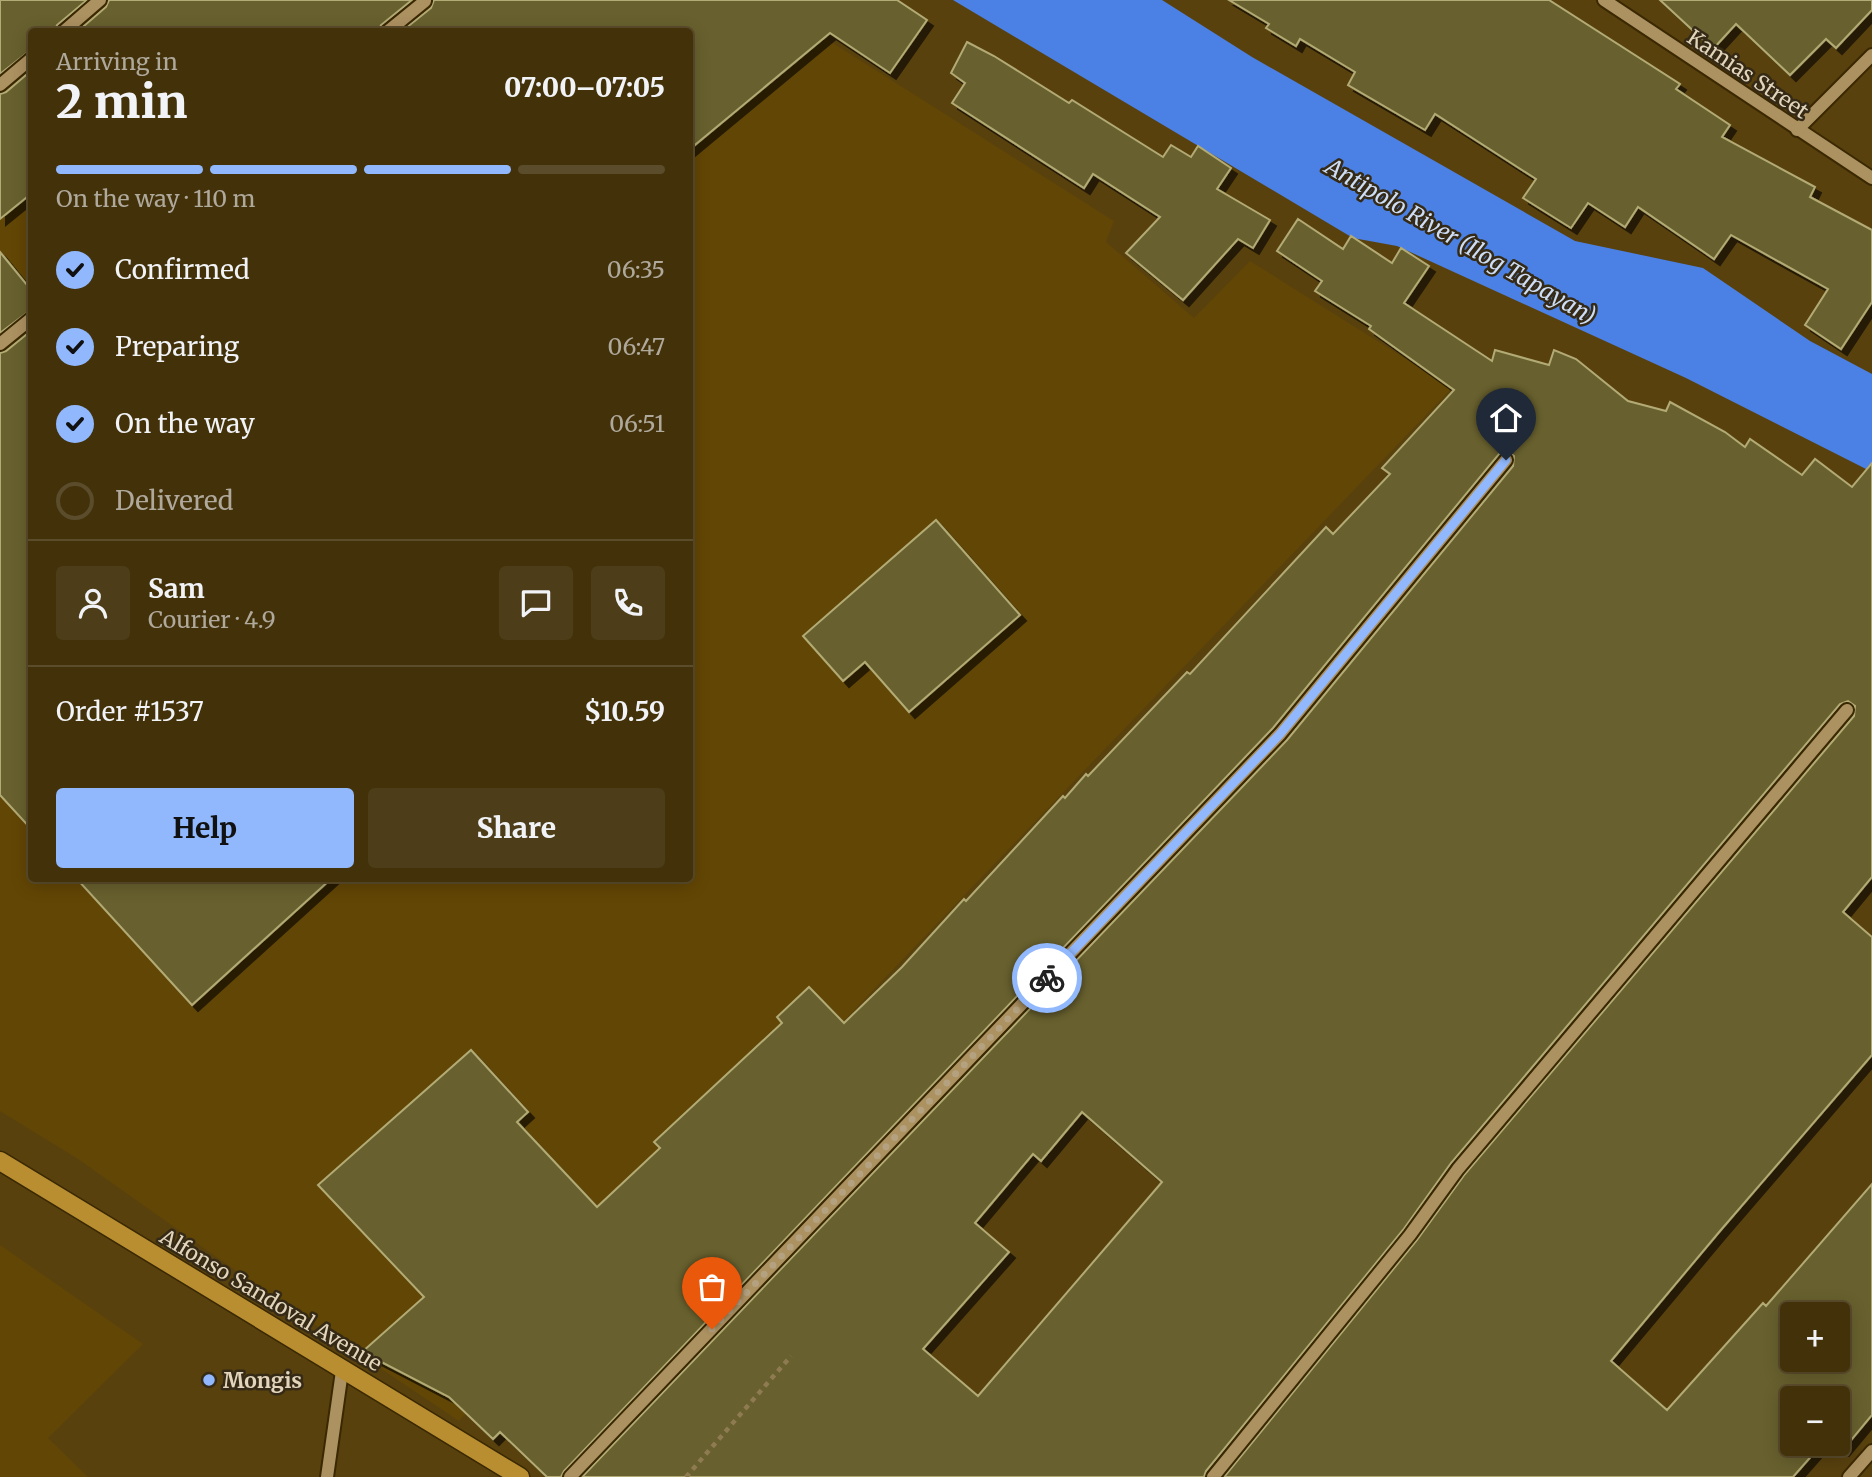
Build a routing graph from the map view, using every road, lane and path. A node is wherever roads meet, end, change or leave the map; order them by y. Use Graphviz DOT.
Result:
graph roads {
  1 [pos="100,0"];
  2 [pos="1604,0"];
  3 [pos="425,1"];
  4 [pos="68,28"];
  5 [pos="392,28"];
  6 [pos="1872,55"];
  7 [pos="28,61"];
  8 [pos="0,85"];
  9 [pos="1797,130"];
  10 [pos="1872,178"];
  11 [pos="28,321"];
  12 [pos="0,344"];
  13 [pos="1506,460"];
  14 [pos="1846,710"];
  15 [pos="0,1161"];
  16 [pos="790,1356"];
  17 [pos="342,1371"];
  18 [pos="1872,1451"];
  19 [pos="327,1477"];
  20 [pos="520,1477"];
  21 [pos="570,1477"];
  22 [pos="686,1477"];
  23 [pos="1213,1477"];
  24 [pos="1849,1477"];
  1 -- 4 [label="street"];
  2 -- 9 [label="street, Kamias Street"];
  3 -- 5 [label="street"];
  6 -- 9 [label="street"];
  7 -- 8 [label="street"];
  9 -- 10 [label="street, Kamias Street"];
  11 -- 12 [label="street"];
  13 -- 21 [label="street"];
  14 -- 23 [label="street"];
  15 -- 17 [label="main road, Alfonso Sandoval Avenue"];
  16 -- 22 [label="path"];
  17 -- 19 [label="street"];
  17 -- 20 [label="main road, Alfonso Sandoval Avenue"];
  18 -- 24 [label="street"];
}
